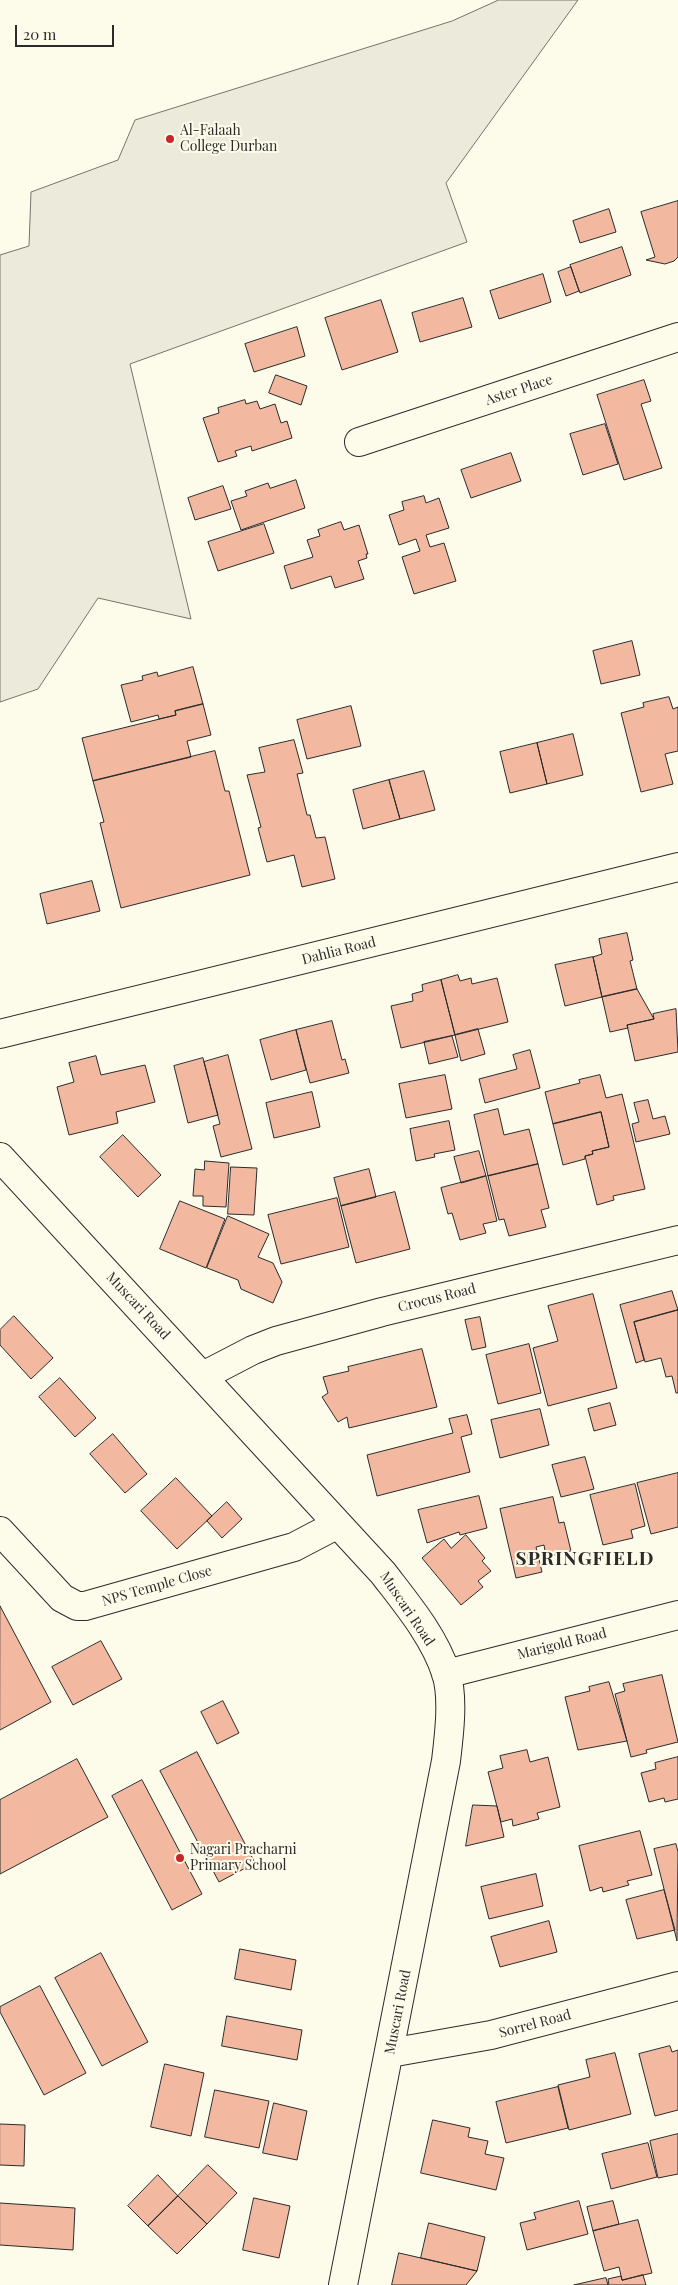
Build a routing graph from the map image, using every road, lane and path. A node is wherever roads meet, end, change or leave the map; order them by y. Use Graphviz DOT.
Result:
graph roads {
  1 [pos="678,337"];
  2 [pos="359,442"];
  3 [pos="678,867"];
  4 [pos="0,1034"];
  5 [pos="0,1157"];
  6 [pos="678,1240"];
  7 [pos="203,1376"];
  8 [pos="338,1524"];
  9 [pos="0,1531"];
  10 [pos="678,1615"];
  11 [pos="446,1674"];
  12 [pos="678,1986"];
  13 [pos="390,2053"];
  14 [pos="343,2285"];
  1 -- 2 [label="street, Aster Place"];
  3 -- 4 [label="street, Dahlia Road"];
  5 -- 7 [label="street, Muscari Road"];
  6 -- 7 [label="street, Crocus Road"];
  7 -- 8 [label="street, Muscari Road"];
  8 -- 9 [label="street, NPS Temple Close"];
  8 -- 11 [label="street, Muscari Road"];
  10 -- 11 [label="street, Marigold Road"];
  11 -- 13 [label="street, Muscari Road"];
  12 -- 13 [label="street, Sorrel Road"];
  13 -- 14 [label="street, Muscari Road"];
}
